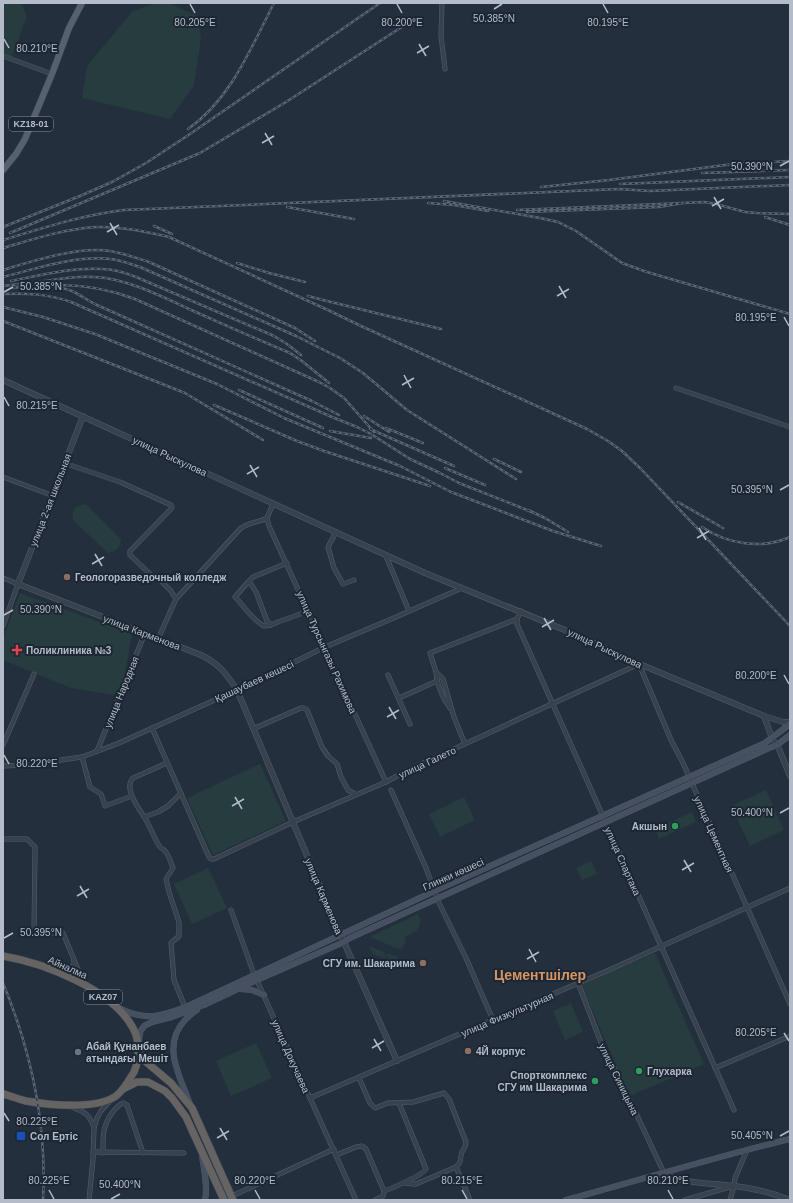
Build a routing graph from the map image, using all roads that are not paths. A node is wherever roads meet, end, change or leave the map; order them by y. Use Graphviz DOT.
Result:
graph roads {
  1 [pos="82,3"];
  2 [pos="442,3"];
  3 [pos="3,56"];
  4 [pos="445,69"];
  5 [pos="52,74"];
  6 [pos="3,170"];
  7 [pos="3,380"];
  8 [pos="676,388"];
  9 [pos="83,416"];
  10 [pos="790,427"];
  11 [pos="64,463"];
  12 [pos="3,477"];
  13 [pos="51,495"];
  14 [pos="273,504"];
  15 [pos="267,520"];
  16 [pos="336,532"];
  17 [pos="386,556"];
  18 [pos="287,563"];
  19 [pos="3,578"];
  20 [pos="354,580"];
  21 [pos="249,581"];
  22 [pos="18,584"];
  23 [pos="462,588"];
  24 [pos="176,599"];
  25 [pos="309,611"];
  26 [pos="409,611"];
  27 [pos="520,611"];
  28 [pos="4,617"];
  29 [pos="517,619"];
  30 [pos="271,625"];
  31 [pos="3,626"];
  32 [pos="145,633"];
  33 [pos="158,639"];
  34 [pos="325,647"];
  35 [pos="638,664"];
  36 [pos="436,672"];
  37 [pos="34,674"];
  38 [pos="388,675"];
  39 [pos="437,681"];
  40 [pos="237,690"];
  41 [pos="399,698"];
  42 [pos="553,704"];
  43 [pos="452,712"];
  44 [pos="764,716"];
  45 [pos="790,723"];
  46 [pos="410,724"];
  47 [pos="152,728"];
  48 [pos="253,729"];
  49 [pos="790,735"];
  50 [pos="772,738"];
  51 [pos="465,744"];
  52 [pos="777,745"];
  53 [pos="3,746"];
  54 [pos="97,751"];
  55 [pos="82,757"];
  56 [pos="167,763"];
  57 [pos="3,766"];
  58 [pos="790,776"];
  59 [pos="690,780"];
  60 [pos="386,782"];
  61 [pos="391,790"];
  62 [pos="181,793"];
  63 [pos="355,794"];
  64 [pos="132,796"];
  65 [pos="603,815"];
  66 [pos="144,817"];
  67 [pos="293,822"];
  68 [pos="606,822"];
  69 [pos="3,839"];
  70 [pos="790,888"];
  71 [pos="435,891"];
  72 [pos="437,898"];
  73 [pos="747,907"];
  74 [pos="231,910"];
  75 [pos="340,935"];
  76 [pos="344,942"];
  77 [pos="661,946"];
  78 [pos="3,956"];
  79 [pos="74,958"];
  80 [pos="53,970"];
  81 [pos="256,977"];
  82 [pos="578,982"];
  83 [pos="84,984"];
  84 [pos="238,989"];
  85 [pos="264,996"];
  86 [pos="790,1004"];
  87 [pos="204,1005"];
  88 [pos="117,1007"];
  89 [pos="185,1007"];
  90 [pos="493,1020"];
  91 [pos="790,1036"];
  92 [pos="138,1048"];
  93 [pos="397,1061"];
  94 [pos="715,1068"];
  95 [pos="359,1078"];
  96 [pos="123,1089"];
  97 [pos="3,1094"];
  98 [pos="115,1097"];
  99 [pos="310,1098"];
  100 [pos="399,1103"];
  101 [pos="69,1105"];
  102 [pos="192,1108"];
  103 [pos="734,1110"];
  104 [pos="94,1128"];
  105 [pos="790,1139"];
  106 [pos="200,1148"];
  107 [pos="334,1149"];
  108 [pos="747,1150"];
  109 [pos="93,1152"];
  110 [pos="103,1153"];
  111 [pos="142,1153"];
  112 [pos="184,1153"];
  113 [pos="336,1155"];
  114 [pos="456,1168"];
  115 [pos="664,1173"];
  116 [pos="405,1183"];
  117 [pos="734,1186"];
  118 [pos="384,1191"];
  119 [pos="233,1198"];
  120 [pos="89,1200"];
  121 [pos="204,1200"];
  122 [pos="224,1200"];
  123 [pos="356,1200"];
  124 [pos="375,1200"];
  125 [pos="470,1200"];
  126 [pos="566,1200"];
  127 [pos="685,1200"];
  128 [pos="730,1200"];
  129 [pos="790,1200"];
  1 -- 5 [label="main road, KZ18-01"];
  2 -- 4 [label="street"];
  3 -- 5 [label="street"];
  5 -- 6 [label="main road, KZ18-01"];
  7 -- 9 [label="street, улица Рыскулова"];
  8 -- 10 [label="street"];
  9 -- 11 [label="street, улица 2-ая школьная"];
  9 -- 14 [label="street, улица Рыскулова"];
  11 -- 13 [label="street, улица 2-ая школьная"];
  11 -- 24 [label="street"];
  12 -- 13 [label="street"];
  13 -- 22 [label="street, улица 2-ая школьная"];
  14 -- 15 [label="street"];
  14 -- 16 [label="street, улица Рыскулова"];
  15 -- 18 [label="street, улица Турсынгазы Рахимова"];
  15 -- 24 [label="street"];
  16 -- 17 [label="street, улица Рыскулова"];
  16 -- 20 [label="street"];
  17 -- 23 [label="street, улица Рыскулова"];
  17 -- 26 [label="street"];
  18 -- 21 [label="street"];
  18 -- 25 [label="street, улица Турсынгазы Рахимова"];
  19 -- 22 [label="street"];
  21 -- 30 [label="street"];
  21 -- 30 [label="street"];
  22 -- 28 [label="street"];
  22 -- 32 [label="street, улица Карменова"];
  23 -- 26 [label="street, Қашаубаев көшесі"];
  23 -- 27 [label="street, улица Рыскулова"];
  24 -- 33 [label="street"];
  25 -- 30 [label="street"];
  25 -- 34 [label="street, улица Турсынгазы Рахимова"];
  26 -- 34 [label="street, Қашаубаев көшесі"];
  27 -- 29 [label="street"];
  27 -- 35 [label="street, улица Рыскулова"];
  28 -- 31 [label="street"];
  29 -- 36 [label="street"];
  29 -- 42 [label="street, улица Спартака"];
  32 -- 33 [label="street, улица Карменова"];
  32 -- 54 [label="street, улица Народная"];
  33 -- 40 [label="street, улица Карменова"];
  34 -- 40 [label="street, Қашаубаев көшесі"];
  34 -- 60 [label="street, улица Турсынгазы Рахимова"];
  35 -- 42 [label="street, улица Галето"];
  35 -- 44 [label="street, улица Рыскулова"];
  35 -- 59 [label="street, улица Цементная"];
  36 -- 39 [label="street"];
  36 -- 43 [label="street"];
  37 -- 53 [label="street"];
  38 -- 41 [label="street"];
  39 -- 41 [label="street"];
  39 -- 43 [label="street"];
  40 -- 47 [label="street, Қашаубаев көшесі"];
  40 -- 48 [label="street, улица Карменова"];
  41 -- 46 [label="street"];
  42 -- 51 [label="street, улица Галето"];
  42 -- 65 [label="street, улица Спартака"];
  43 -- 51 [label="street"];
  44 -- 45 [label="street, улица Рыскулова"];
  44 -- 50 [label="street"];
  45 -- 50 [label="main road, Глинки көшесі"];
  47 -- 54 [label="street, Қашаубаев көшесі"];
  47 -- 56 [label="street"];
  48 -- 63 [label="street"];
  48 -- 67 [label="street, улица Карменова"];
  49 -- 52 [label="main road, Глинки көшесі"];
  50 -- 52 [label="street"];
  50 -- 59 [label="main road, Глинки көшесі"];
  51 -- 60 [label="street, улица Галето"];
  52 -- 58 [label="street"];
  52 -- 59 [label="main road, Глинки көшесі"];
  54 -- 55 [label="street, Қашаубаев көшесі"];
  55 -- 57 [label="street, Қашаубаев көшесі"];
  55 -- 64 [label="street"];
  56 -- 62 [label="street"];
  56 -- 64 [label="street"];
  59 -- 65 [label="main road, Глинки көшесі"];
  59 -- 68 [label="main road, Глинки көшесі"];
  59 -- 73 [label="street, улица Цементная"];
  60 -- 63 [label="street, улица Галето"];
  61 -- 71 [label="street"];
  62 -- 66 [label="street"];
  62 -- 67 [label="street, улица Галето"];
  63 -- 67 [label="street, улица Галето"];
  64 -- 66 [label="street"];
  65 -- 68 [label="street, улица Спартака"];
  65 -- 71 [label="main road, Глинки көшесі"];
  66 -- 89 [label="street"];
  67 -- 75 [label="street, улица Карменова"];
  68 -- 72 [label="main road, Глинки көшесі"];
  68 -- 77 [label="street, улица Спартака"];
  69 -- 79 [label="street"];
  70 -- 73 [label="street, улица Физкультурная"];
  71 -- 72 [label="street"];
  71 -- 75 [label="main road, Глинки көшесі"];
  72 -- 76 [label="main road, Глинки көшесі"];
  72 -- 90 [label="street"];
  73 -- 77 [label="street, улица Физкультурная"];
  73 -- 86 [label="street, улица Цементная"];
  74 -- 81 [label="street, улица Докучаева"];
  75 -- 76 [label="street, улица Карменова"];
  75 -- 81 [label="main road, Глинки көшесі"];
  76 -- 81 [label="main road, Глинки көшесі"];
  76 -- 93 [label="street, улица Карменова"];
  77 -- 82 [label="street, улица Физкультурная"];
  77 -- 94 [label="street, улица Спартака"];
  78 -- 80 [label="highway, Айналма / KAZ07"];
  79 -- 80 [label="street"];
  79 -- 83 [label="street"];
  80 -- 83 [label="highway, Айналма / KAZ07"];
  81 -- 84 [label="main road, Глинки көшесі"];
  81 -- 85 [label="street, улица Докучаева"];
  81 -- 89 [label="main road, Глинки көшесі"];
  82 -- 90 [label="street, улица Физкультурная"];
  82 -- 115 [label="street, улица Синицына"];
  83 -- 88 [label="highway, Айналма / KAZ07"];
  84 -- 85 [label="main road"];
  84 -- 87 [label="main road, Глинки көшесі"];
  85 -- 99 [label="street, улица Докучаева"];
  87 -- 92 [label="main road, Глинки көшесі"];
  87 -- 102 [label="main road"];
  88 -- 89 [label="main road, Глинки көшесі"];
  88 -- 92 [label="highway, Айналма / KAZ07"];
  90 -- 93 [label="street, улица Физкультурная"];
  91 -- 94 [label="street"];
  92 -- 96 [label="highway, Айналма / KAZ07"];
  92 -- 102 [label="highway, KAZ07"];
  93 -- 95 [label="street, улица Физкультурная"];
  94 -- 103 [label="street, улица Спартака"];
  95 -- 99 [label="street, улица Физкультурная"];
  95 -- 100 [label="street"];
  96 -- 98 [label="highway, Айналма / KAZ07"];
  96 -- 106 [label="highway, KAZ07"];
  97 -- 101 [label="highway, Айналма / KAZ07"];
  98 -- 101 [label="highway, Айналма / KAZ07"];
  98 -- 104 [label="street"];
  99 -- 107 [label="street, улица Докучаева"];
  100 -- 114 [label="street"];
  100 -- 116 [label="street"];
  101 -- 104 [label="street"];
  102 -- 119 [label="highway, KAZ07"];
  104 -- 109 [label="street"];
  105 -- 108 [label="main road"];
  106 -- 121 [label="main road"];
  106 -- 122 [label="highway, KAZ07"];
  107 -- 113 [label="street, улица Докучаева"];
  107 -- 119 [label="street"];
  108 -- 115 [label="main road"];
  108 -- 117 [label="street"];
  109 -- 110 [label="street"];
  109 -- 120 [label="street"];
  110 -- 111 [label="street"];
  110 -- 111 [label="street"];
  111 -- 112 [label="street"];
  113 -- 118 [label="street"];
  113 -- 123 [label="street, улица Докучаева"];
  114 -- 116 [label="street"];
  114 -- 125 [label="street"];
  115 -- 117 [label="street"];
  115 -- 126 [label="main road"];
  116 -- 118 [label="street"];
  117 -- 127 [label="street"];
  117 -- 128 [label="street"];
  117 -- 129 [label="street"];
  118 -- 124 [label="street"];
}
